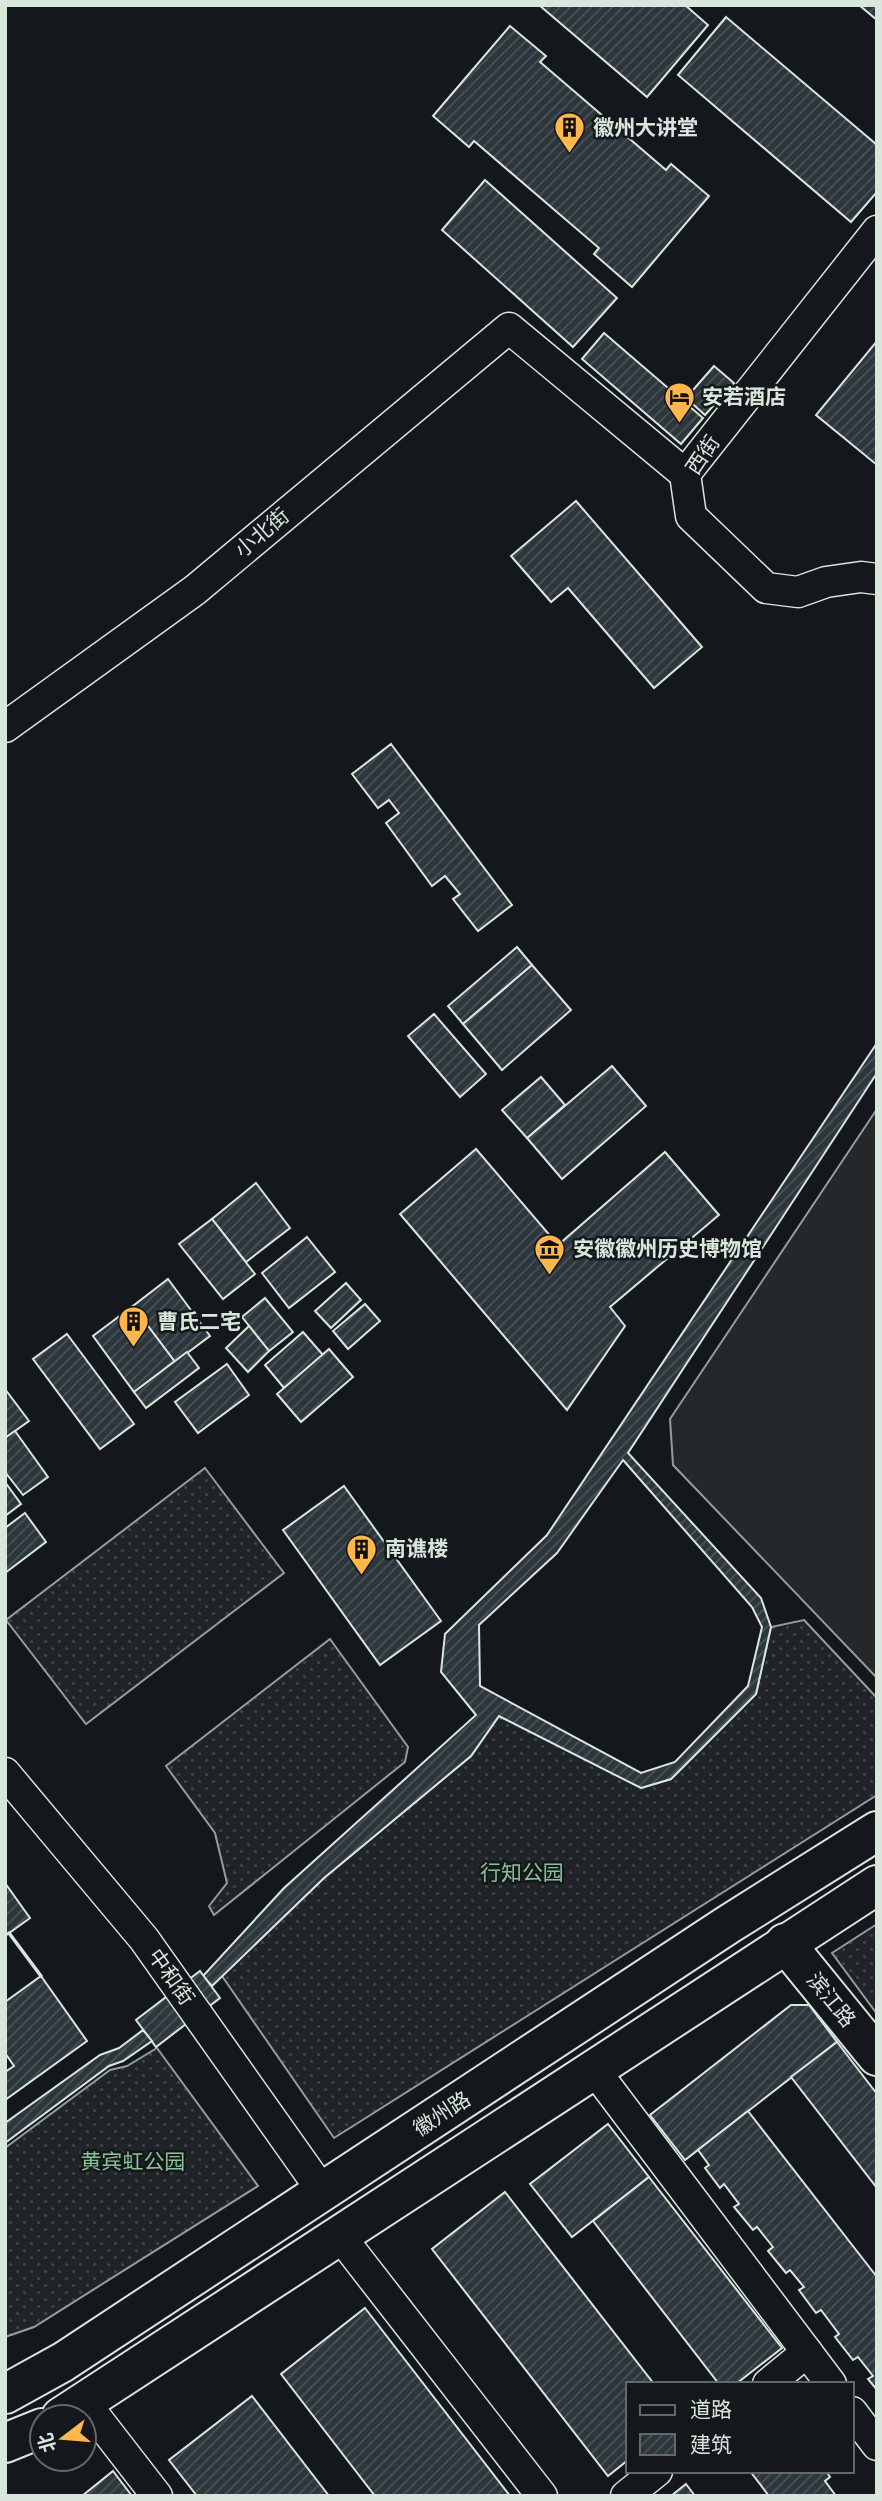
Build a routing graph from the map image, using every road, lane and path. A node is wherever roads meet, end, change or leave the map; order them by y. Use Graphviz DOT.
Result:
graph roads {
  1 [pos="877,231"];
  2 [pos="685,474"];
  3 [pos="877,579"];
  4 [pos="5,727"];
  5 [pos="5,1773"];
  6 [pos="877,1831"];
  7 [pos="877,1885"];
  8 [pos="785,1943"];
  9 [pos="877,2056"];
  10 [pos="593,2068"];
  11 [pos="323,2192"];
  12 [pos="340,2236"];
  13 [pos="807,2353"];
  14 [pos="771,2382"];
  15 [pos="829,2382"];
  16 [pos="5,2394"];
  17 [pos="84,2403"];
  18 [pos="854,2415"];
  19 [pos="28,2434"];
  20 [pos="98,2436"];
  21 [pos="5,2443"];
  22 [pos="877,2445"];
  23 [pos="655,2473"];
  24 [pos="157,2496"];
  25 [pos="542,2496"];
  26 [pos="626,2496"];
  1 -- 2 [label="street, 西街"];
  2 -- 3 [label="street, 西街"];
  2 -- 4 [label="street, 小北街"];
  5 -- 11 [label="street, 中和街"];
  6 -- 11 [label="main road, 徽州路"];
  7 -- 8 [label="main road"];
  8 -- 9 [label="main road, 滨江路"];
  8 -- 10 [label="main road"];
  10 -- 12 [label="main road"];
  10 -- 13 [label="street"];
  11 -- 16 [label="main road, 徽州路"];
  12 -- 17 [label="main road"];
  12 -- 25 [label="street"];
  13 -- 14 [label="street"];
  13 -- 15 [label="street"];
  18 -- 22 [label="street"];
  19 -- 21 [label="main road"];
  20 -- 24 [label="street"];
  23 -- 26 [label="street"];
}
